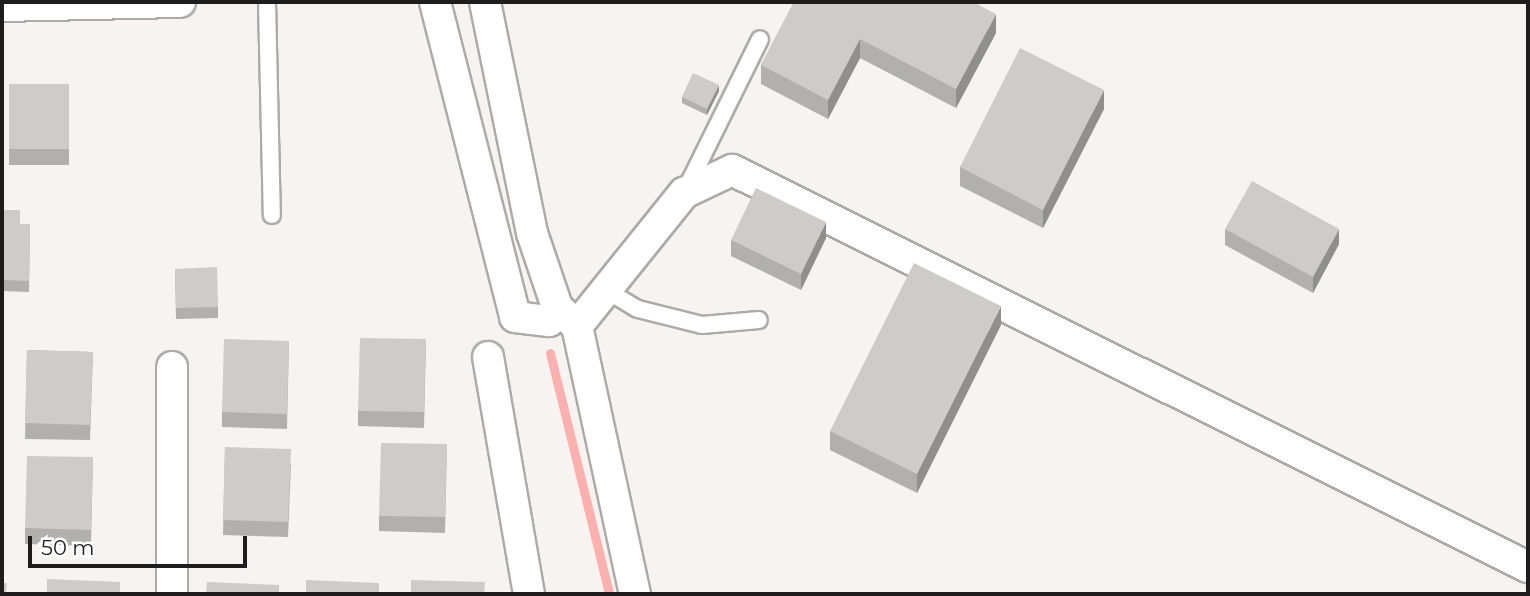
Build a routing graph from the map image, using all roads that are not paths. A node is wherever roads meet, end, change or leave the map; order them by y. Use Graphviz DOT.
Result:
graph roads {
  1 [pos="150,2"];
  2 [pos="180,2"];
  3 [pos="267,2"];
  4 [pos="435,2"];
  5 [pos="485,2"];
  6 [pos="2,6"];
  7 [pos="760,39"];
  8 [pos="684,193"];
  9 [pos="272,215"];
  10 [pos="606,290"];
  11 [pos="567,317"];
  12 [pos="759,320"];
  13 [pos="488,357"];
  14 [pos="172,366"];
  15 [pos="1528,567"];
  16 [pos="172,594"];
  17 [pos="529,594"];
  18 [pos="635,594"];
  1 -- 2 [label="street"];
  1 -- 6 [label="street"];
  3 -- 9 [label="lane"];
  4 -- 11 [label="street"];
  5 -- 11 [label="street"];
  7 -- 8 [label="lane"];
  8 -- 10 [label="street"];
  8 -- 15 [label="street"];
  10 -- 11 [label="street"];
  10 -- 12 [label="lane"];
  11 -- 18 [label="street"];
  13 -- 17 [label="street"];
  14 -- 16 [label="street"];
}
